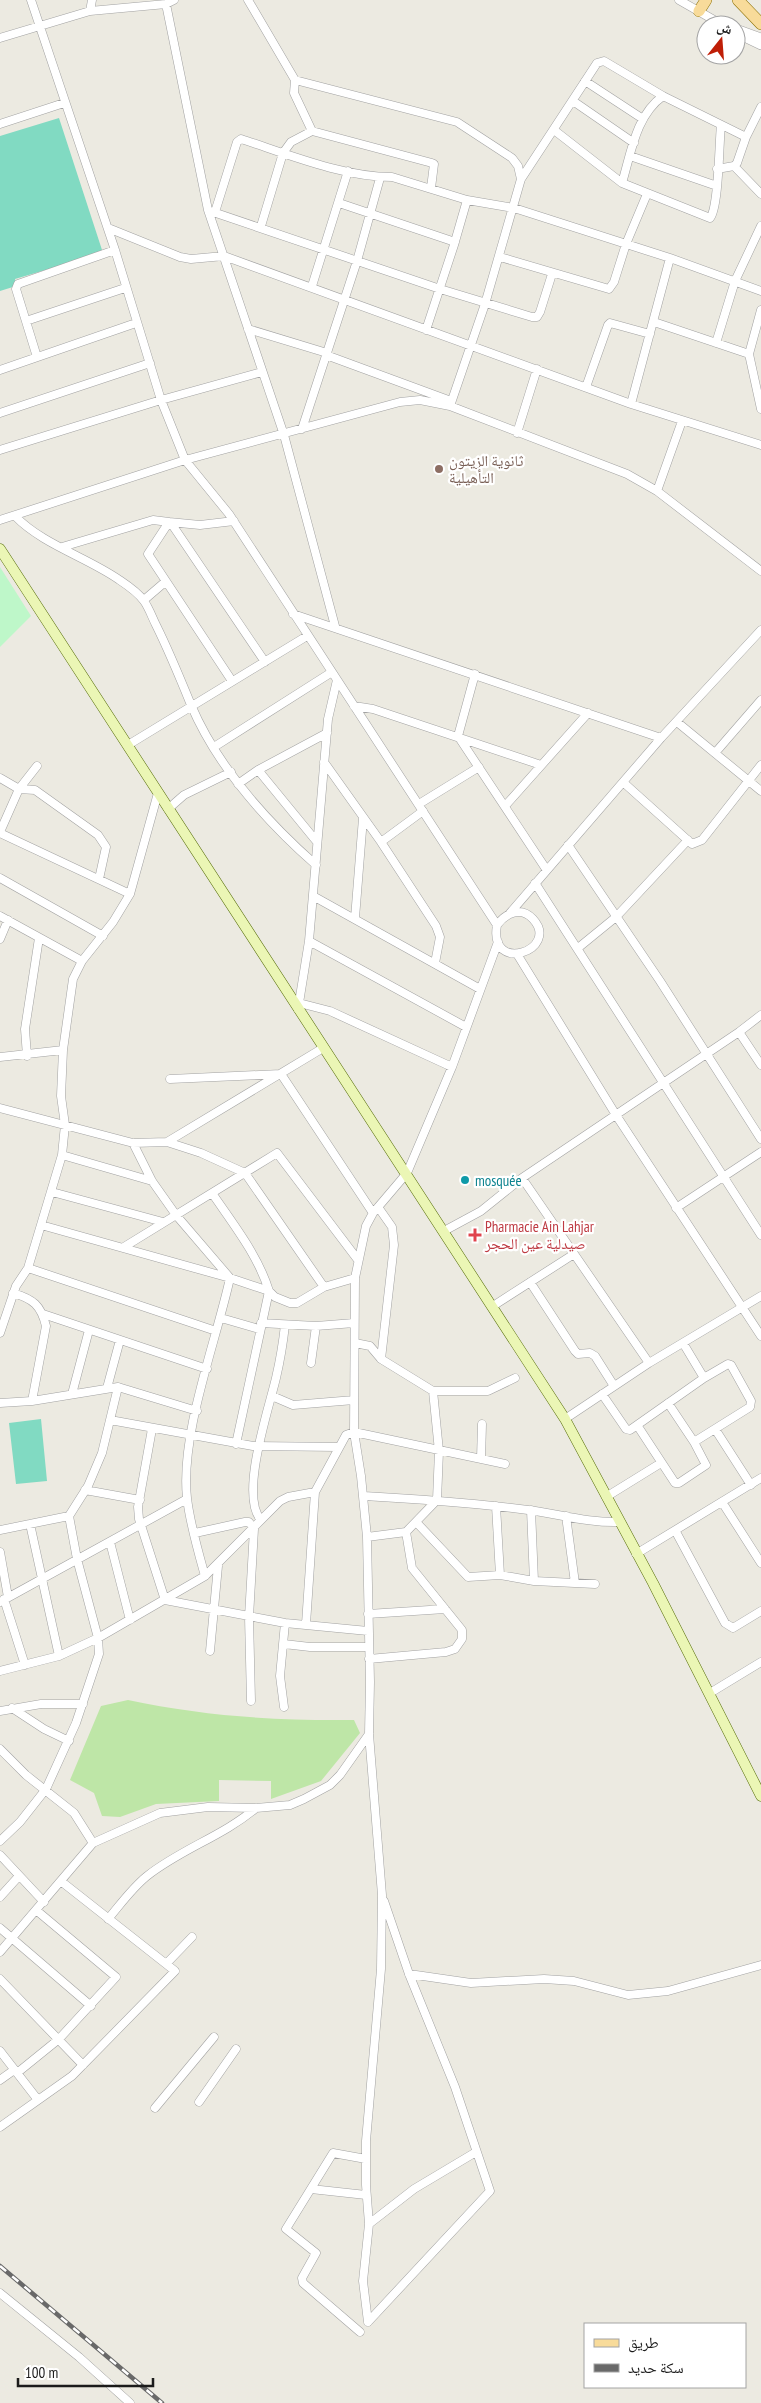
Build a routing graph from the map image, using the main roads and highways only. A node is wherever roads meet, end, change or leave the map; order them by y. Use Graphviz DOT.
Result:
graph roads {
  1 [pos="706,0"];
  2 [pos="738,0"];
  3 [pos="744,0"];
  4 [pos="699,11"];
  5 [pos="761,11"];
  6 [pos="761,24"];
  7 [pos="0,549"];
  8 [pos="761,1796"];
  1 -- 4 [label="main road"];
  2 -- 6 [label="main road"];
  3 -- 5 [label="main road"];
  7 -- 8 [label="main road"];
}
